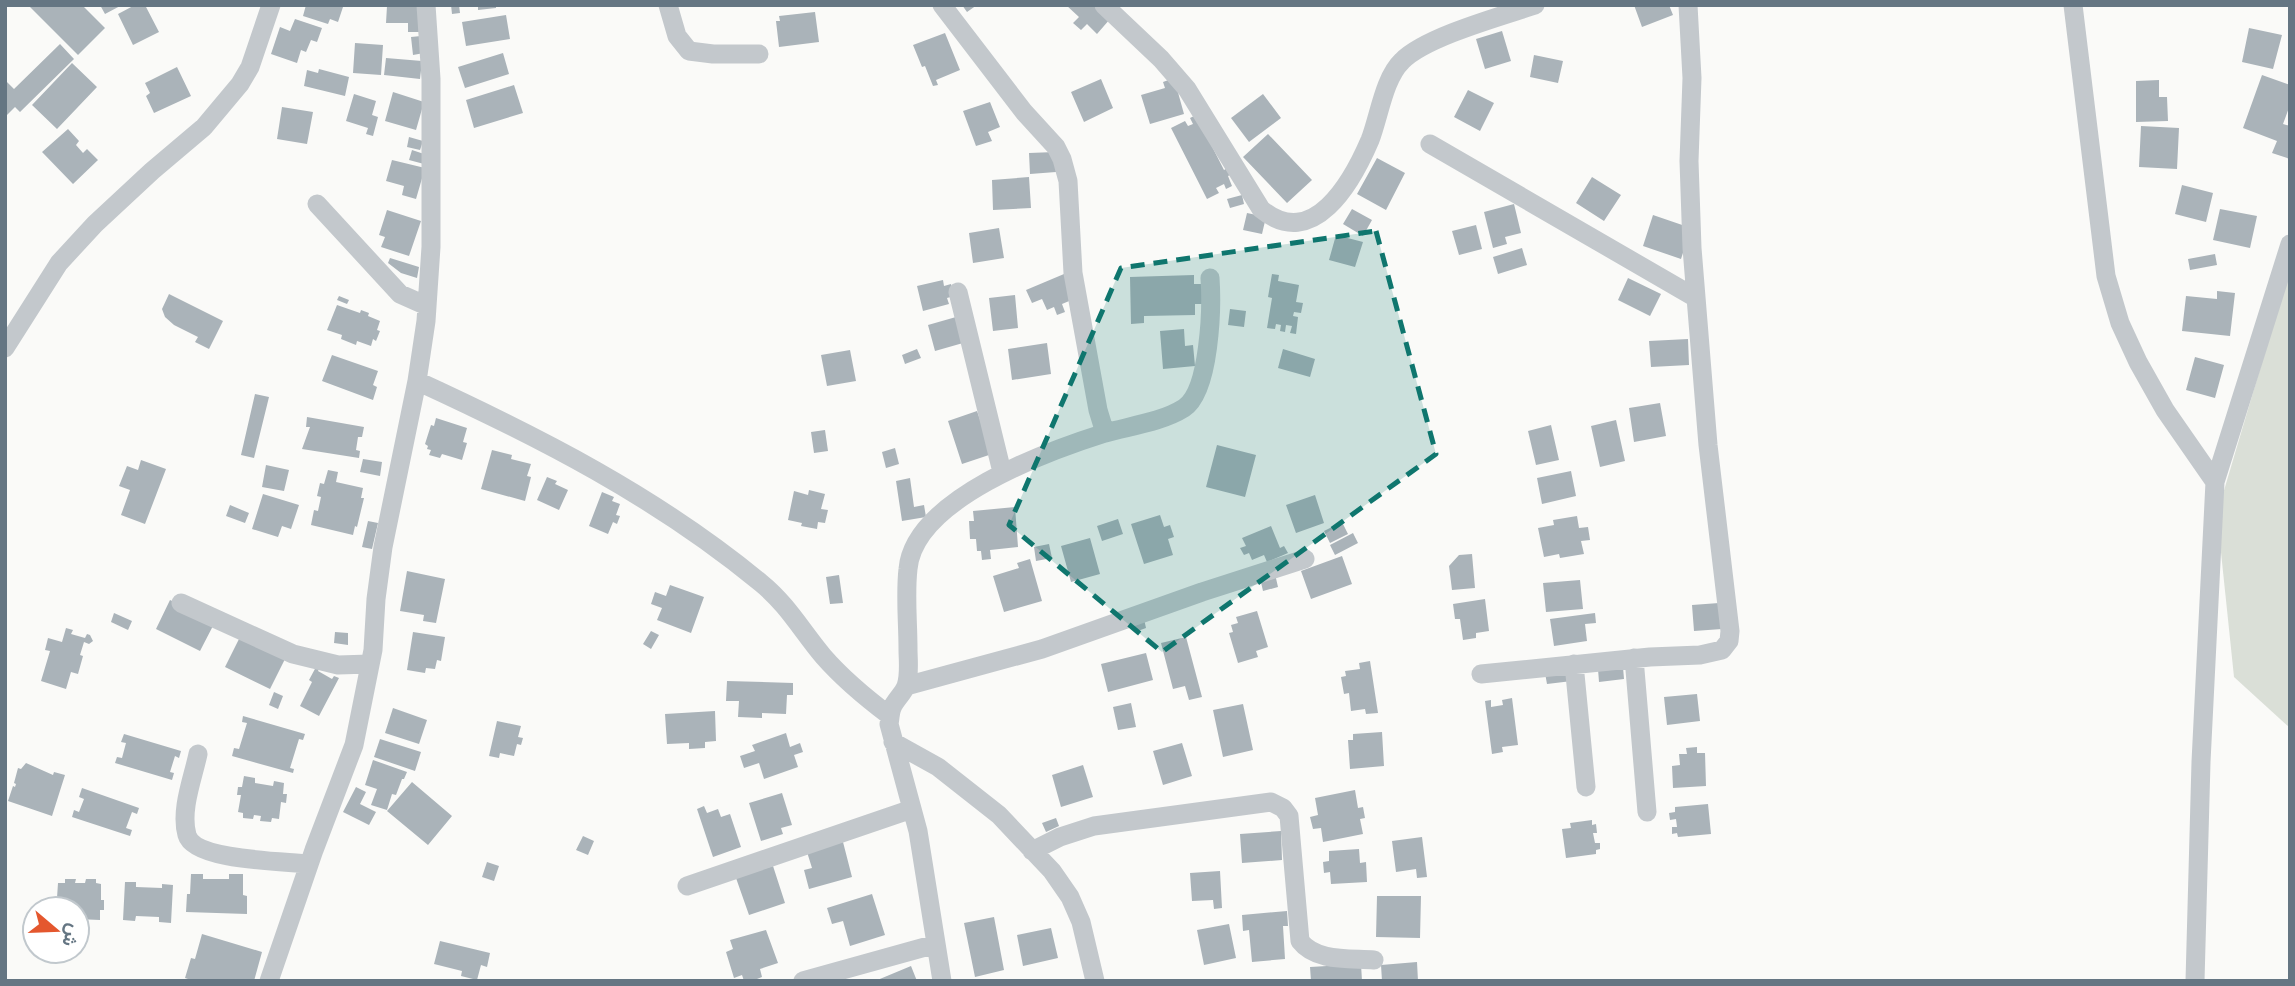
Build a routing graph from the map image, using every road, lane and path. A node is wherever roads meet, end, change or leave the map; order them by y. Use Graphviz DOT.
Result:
graph roads {
  1 [pos="271,5"];
  2 [pos="426,5"];
  3 [pos="668,5"];
  4 [pos="942,5"];
  5 [pos="1104,5"];
  6 [pos="1535,5"];
  7 [pos="1688,5"];
  8 [pos="2073,5"];
  9 [pos="759,54"];
  10 [pos="1430,144"];
  11 [pos="317,204"];
  12 [pos="2290,244"];
  13 [pos="1210,278"];
  14 [pos="958,292"];
  15 [pos="1696,298"];
  16 [pos="427,306"];
  17 [pos="5,348"];
  18 [pos="417,381"];
  19 [pos="1105,433"];
  20 [pos="1002,472"];
  21 [pos="2215,482"];
  22 [pos="1305,559"];
  23 [pos="181,603"];
  24 [pos="1634,658"];
  25 [pos="370,664"];
  26 [pos="1574,664"];
  27 [pos="1481,674"];
  28 [pos="906,686"];
  29 [pos="890,716"];
  30 [pos="893,742"];
  31 [pos="198,754"];
  32 [pos="1586,786"];
  33 [pos="912,809"];
  34 [pos="1647,813"];
  35 [pos="1032,851"];
  36 [pos="309,864"];
  37 [pos="687,886"];
  38 [pos="936,944"];
  39 [pos="1374,960"];
  40 [pos="269,981"];
  41 [pos="803,981"];
  42 [pos="942,981"];
  43 [pos="1096,981"];
  44 [pos="2195,981"];
  1 -- 17 [label="street"];
  2 -- 16 [label="street"];
  3 -- 9 [label="street"];
  4 -- 19 [label="street"];
  5 -- 6 [label="street"];
  7 -- 15 [label="street"];
  8 -- 21 [label="street"];
  10 -- 15 [label="street"];
  11 -- 16 [label="street"];
  12 -- 21 [label="street"];
  13 -- 19 [label="street"];
  14 -- 20 [label="street"];
  15 -- 24 [label="street"];
  16 -- 18 [label="street"];
  18 -- 25 [label="street"];
  18 -- 29 [label="street"];
  19 -- 20 [label="street"];
  20 -- 28 [label="street"];
  21 -- 44 [label="street"];
  22 -- 28 [label="street"];
  23 -- 25 [label="street"];
  24 -- 26 [label="street"];
  24 -- 34 [label="street"];
  25 -- 36 [label="street"];
  26 -- 27 [label="street"];
  26 -- 32 [label="street"];
  28 -- 29 [label="street"];
  29 -- 30 [label="street"];
  30 -- 33 [label="street"];
  30 -- 35 [label="street"];
  31 -- 36 [label="street"];
  33 -- 37 [label="street"];
  33 -- 38 [label="street"];
  35 -- 39 [label="street"];
  35 -- 43 [label="street"];
  36 -- 40 [label="street"];
  38 -- 41 [label="street"];
  38 -- 42 [label="street"];
}
